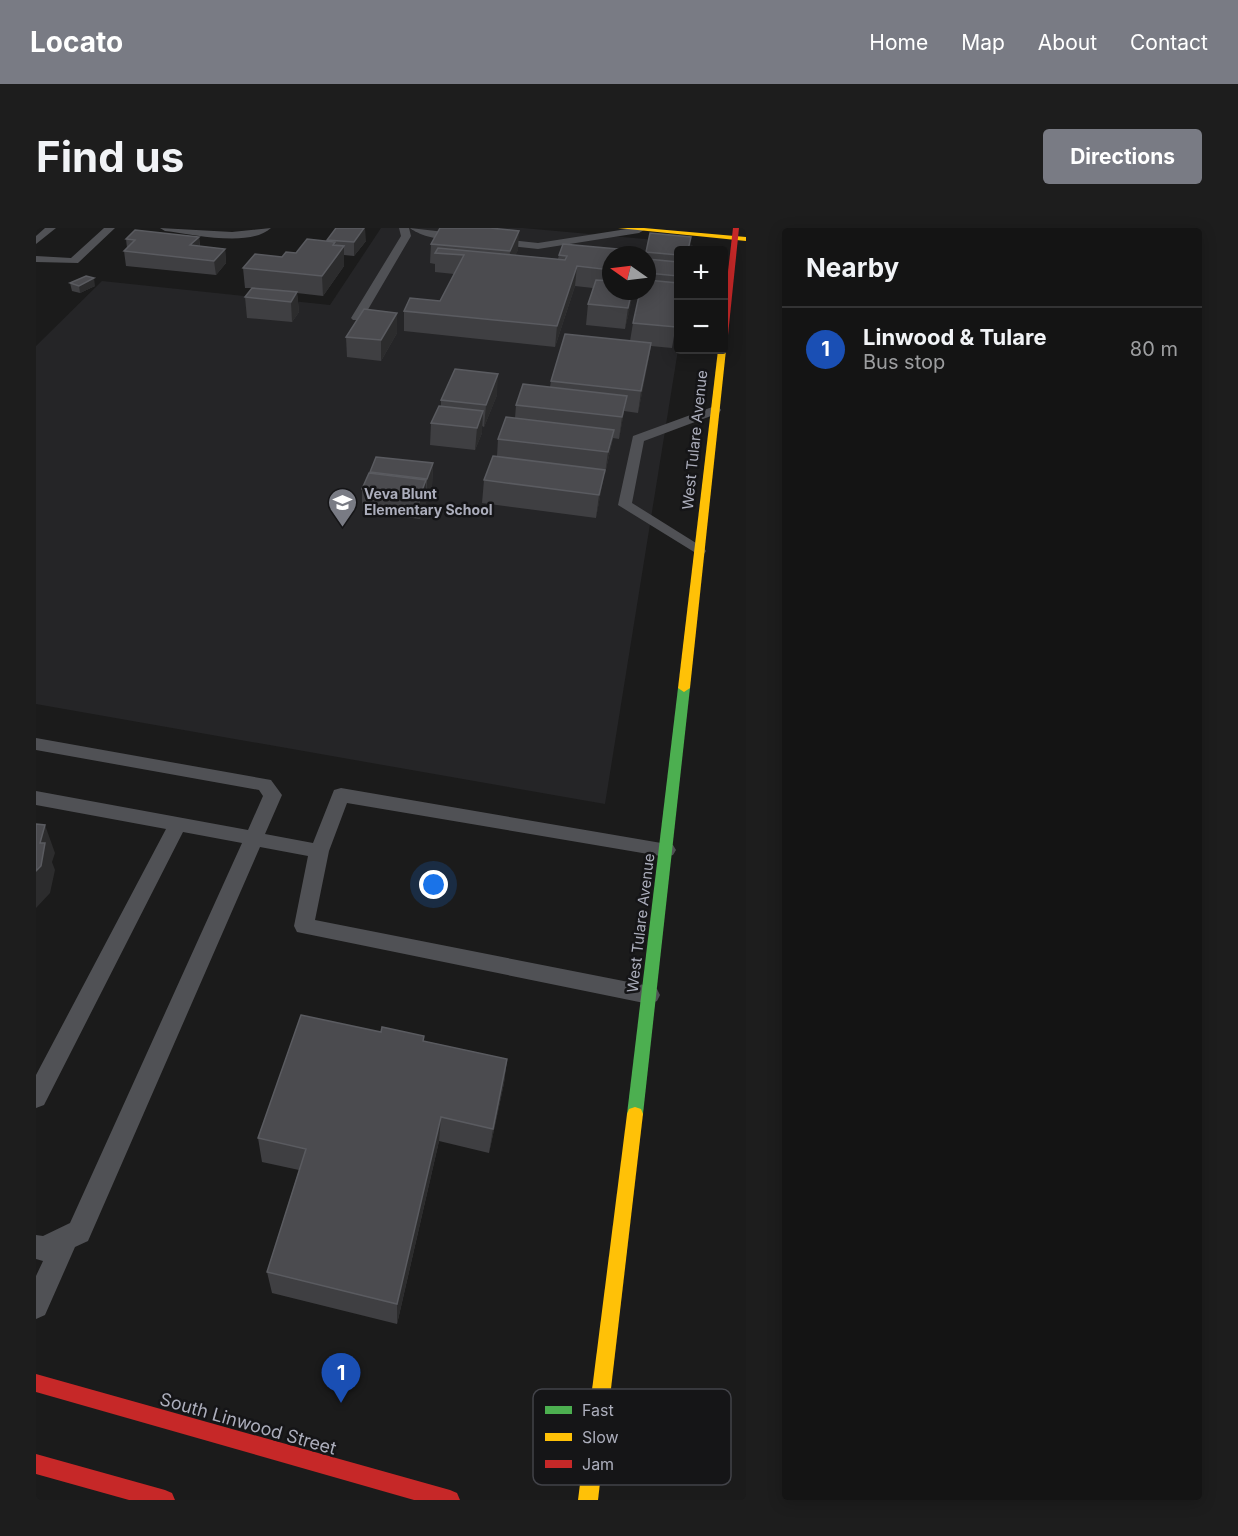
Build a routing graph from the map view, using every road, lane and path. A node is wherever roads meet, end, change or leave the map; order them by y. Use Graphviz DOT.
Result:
graph roads {
  1 [pos="51,228"];
  2 [pos="110,228"];
  3 [pos="165,228"];
  4 [pos="266,228"];
  5 [pos="404,228"];
  6 [pos="415,228"];
  7 [pos="621,228"];
  8 [pos="639,230"];
  9 [pos="739,235"];
  10 [pos="36,241"];
  11 [pos="36,259"];
  12 [pos="728,304"];
  13 [pos="357,318"];
  14 [pos="722,354"];
  15 [pos="715,410"];
  16 [pos="699,551"];
  17 [pos="36,744"];
  18 [pos="36,798"];
  19 [pos="178,824"];
  20 [pos="253,837"];
  21 [pos="666,850"];
  22 [pos="319,851"];
  23 [pos="649,995"];
  24 [pos="36,1098"];
  25 [pos="66,1239"];
  26 [pos="36,1247"];
  27 [pos="36,1306"];
  28 [pos="36,1383"];
  29 [pos="601,1389"];
  30 [pos="36,1464"];
  31 [pos="590,1485"];
  32 [pos="165,1500"];
  33 [pos="450,1500"];
  34 [pos="588,1500"];
  1 -- 10 [label="lane"];
  2 -- 11 [label="lane"];
  3 -- 4 [label="lane"];
  5 -- 13 [label="lane"];
  6 -- 8 [label="lane"];
  7 -- 8 [label="street"];
  8 -- 9 [label="street"];
  9 -- 12 [label="street"];
  14 -- 15 [label="street, West Tulare Avenue"];
  15 -- 16 [label="street, West Tulare Avenue"];
  15 -- 16 [label="lane"];
  16 -- 21 [label="street, West Tulare Avenue"];
  17 -- 20 [label="lane"];
  18 -- 19 [label="lane"];
  19 -- 20 [label="lane"];
  19 -- 24 [label="lane"];
  20 -- 22 [label="lane"];
  20 -- 25 [label="lane"];
  21 -- 22 [label="lane"];
  21 -- 23 [label="street, West Tulare Avenue"];
  22 -- 23 [label="lane"];
  23 -- 29 [label="street, West Tulare Avenue"];
  25 -- 26 [label="lane"];
  25 -- 27 [label="lane"];
  28 -- 33 [label="street, South Linwood Street"];
  30 -- 32 [label="street"];
  31 -- 34 [label="street, West Tulare Avenue"];
}
